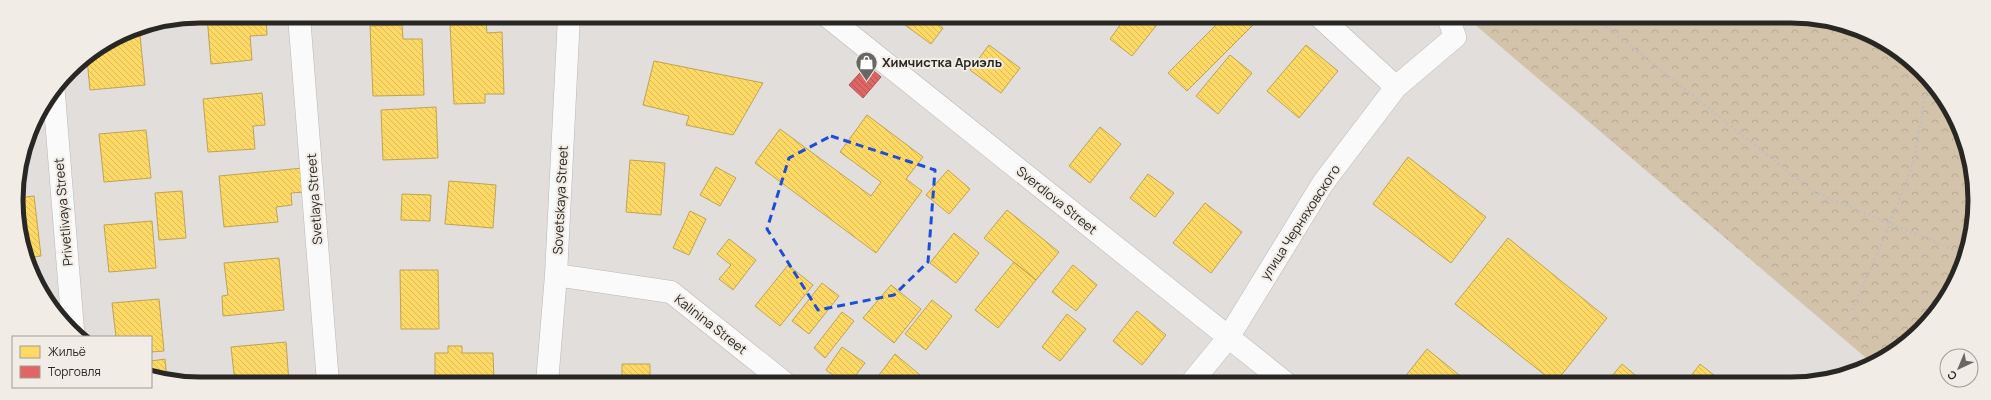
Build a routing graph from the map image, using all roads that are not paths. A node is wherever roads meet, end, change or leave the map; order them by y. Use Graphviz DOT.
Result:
graph roads {
  1 [pos="300,23"];
  2 [pos="569,23"];
  3 [pos="835,23"];
  4 [pos="1327,23"];
  5 [pos="1451,27"];
  6 [pos="1396,86"];
  7 [pos="54,100"];
  8 [pos="556,275"];
  9 [pos="72,322"];
  10 [pos="1228,338"];
  11 [pos="328,377"];
  12 [pos="548,377"];
  13 [pos="778,377"];
  14 [pos="1196,377"];
  15 [pos="1278,377"];
  1 -- 11 [label="street, Svetlaya Street"];
  2 -- 8 [label="street, Sovetskaya Street"];
  3 -- 10 [label="street, Sverdlova Street"];
  4 -- 6 [label="street"];
  5 -- 6 [label="street, улица Черняховского"];
  6 -- 10 [label="street, улица Черняховского"];
  7 -- 9 [label="street, Privetlivaya Street"];
  8 -- 12 [label="street, Sovetskaya Street"];
  8 -- 13 [label="street, Kalinina Street"];
  10 -- 14 [label="street, улица Черняховского"];
  10 -- 15 [label="street, Sverdlova Street"];
}
